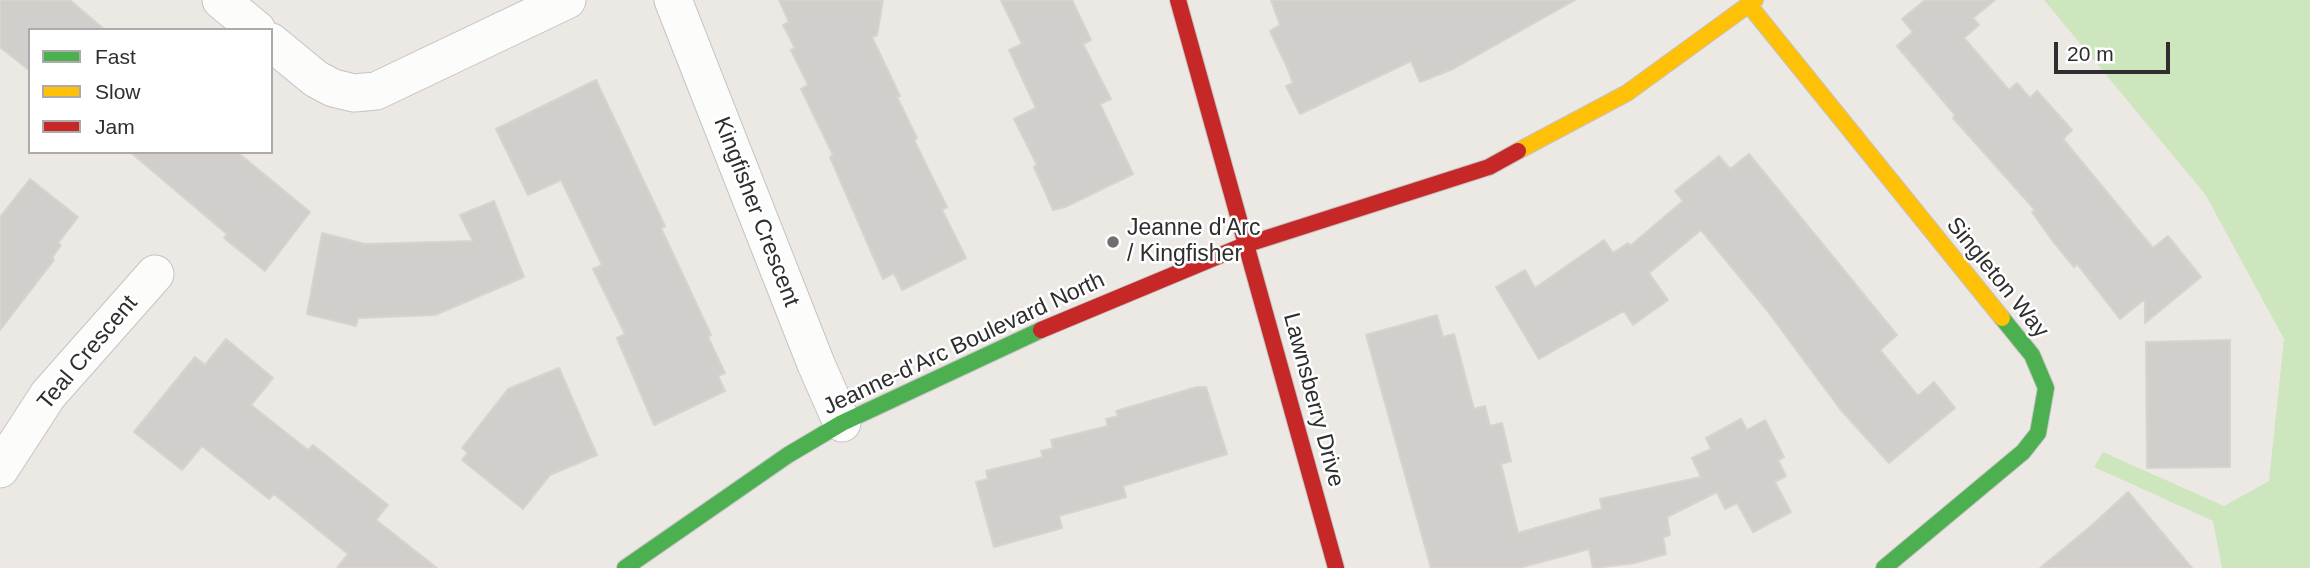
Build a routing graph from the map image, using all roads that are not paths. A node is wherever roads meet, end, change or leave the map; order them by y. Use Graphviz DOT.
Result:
graph roads {
  1 [pos="221,0"];
  2 [pos="567,0"];
  3 [pos="673,0"];
  4 [pos="1178,0"];
  5 [pos="1752,3"];
  6 [pos="255,28"];
  7 [pos="273,44"];
  8 [pos="1245,245"];
  9 [pos="155,274"];
  10 [pos="842,423"];
  11 [pos="0,469"];
  12 [pos="625,568"];
  13 [pos="1336,568"];
  14 [pos="1884,568"];
  1 -- 6 [label="street"];
  2 -- 7 [label="street"];
  3 -- 10 [label="street, Kingfisher Crescent"];
  4 -- 8 [label="street"];
  5 -- 8 [label="street, Jeanne-d'Arc Boulevard North"];
  5 -- 14 [label="street, Singleton Way"];
  8 -- 10 [label="street, Jeanne-d'Arc Boulevard North"];
  8 -- 13 [label="street, Lawnsberry Drive"];
  9 -- 11 [label="street, Teal Crescent"];
  10 -- 12 [label="street, Jeanne-d'Arc Boulevard North"];
}
